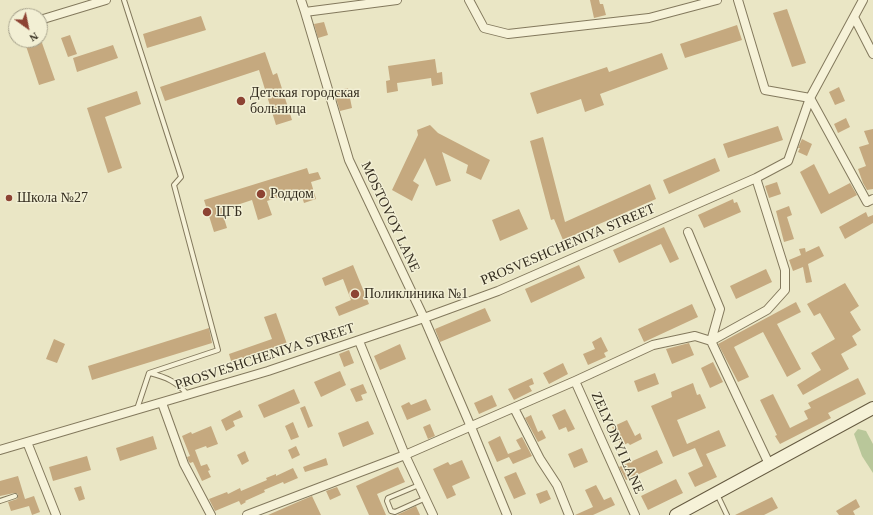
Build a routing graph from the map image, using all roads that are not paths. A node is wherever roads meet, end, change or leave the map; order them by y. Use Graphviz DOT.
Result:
graph roads {
  1 [pos="106,0"];
  2 [pos="124,0"];
  3 [pos="301,0"];
  4 [pos="397,0"];
  5 [pos="468,0"];
  6 [pos="717,0"];
  7 [pos="738,0"];
  8 [pos="863,0"];
  9 [pos="305,12"];
  10 [pos="854,17"];
  11 [pos="48,18"];
  12 [pos="873,54"];
  13 [pos="810,98"];
  14 [pos="756,178"];
  15 [pos="873,199"];
  16 [pos="688,232"];
  17 [pos="424,318"];
  18 [pos="359,341"];
  19 [pos="712,341"];
  20 [pos="149,372"];
  21 [pos="575,381"];
  22 [pos="188,395"];
  23 [pos="162,403"];
  24 [pos="514,408"];
  25 [pos="873,408"];
  26 [pos="138,409"];
  27 [pos="471,427"];
  28 [pos="27,442"];
  29 [pos="0,450"];
  30 [pos="405,455"];
  31 [pos="769,464"];
  32 [pos="419,485"];
  33 [pos="716,493"];
  34 [pos="15,496"];
  35 [pos="426,498"];
  36 [pos="0,500"];
  37 [pos="56,515"];
  38 [pos="211,515"];
  39 [pos="247,515"];
  40 [pos="433,515"];
  41 [pos="507,515"];
  42 [pos="569,515"];
  43 [pos="634,515"];
  44 [pos="676,515"];
  45 [pos="727,515"];
  1 -- 11 [label="street"];
  2 -- 20 [label="lane"];
  3 -- 9 [label="street, MOSTOVOY LANE"];
  4 -- 9 [label="street"];
  5 -- 6 [label="street"];
  7 -- 13 [label="street"];
  8 -- 10 [label="street, PROSVESHCHENIYA STREET"];
  9 -- 17 [label="street, MOSTOVOY LANE"];
  10 -- 12 [label="street"];
  10 -- 13 [label="street, PROSVESHCHENIYA STREET"];
  13 -- 14 [label="street, PROSVESHCHENIYA STREET"];
  13 -- 15 [label="street"];
  14 -- 17 [label="street, PROSVESHCHENIYA STREET"];
  14 -- 19 [label="street"];
  16 -- 19 [label="street"];
  17 -- 18 [label="street, PROSVESHCHENIYA STREET"];
  17 -- 27 [label="street, MOSTOVOY LANE"];
  18 -- 22 [label="street, PROSVESHCHENIYA STREET"];
  18 -- 30 [label="street"];
  19 -- 21 [label="street"];
  19 -- 31 [label="street"];
  20 -- 22 [label="lane"];
  20 -- 26 [label="lane"];
  21 -- 24 [label="street"];
  21 -- 43 [label="street, ZELYONYI LANE"];
  22 -- 23 [label="street, PROSVESHCHENIYA STREET"];
  23 -- 26 [label="street, PROSVESHCHENIYA STREET"];
  23 -- 38 [label="street"];
  24 -- 27 [label="street"];
  24 -- 42 [label="street"];
  25 -- 31 [label="main road"];
  26 -- 28 [label="street, PROSVESHCHENIYA STREET"];
  27 -- 30 [label="street"];
  27 -- 41 [label="street, MOSTOVOY LANE"];
  28 -- 29 [label="street, PROSVESHCHENIYA STREET"];
  28 -- 37 [label="street"];
  30 -- 32 [label="street"];
  30 -- 39 [label="street"];
  31 -- 33 [label="main road"];
  32 -- 35 [label="street"];
  32 -- 35 [label="lane"];
  33 -- 44 [label="main road"];
  33 -- 45 [label="lane"];
  34 -- 36 [label="lane"];
  35 -- 40 [label="street"];
}
